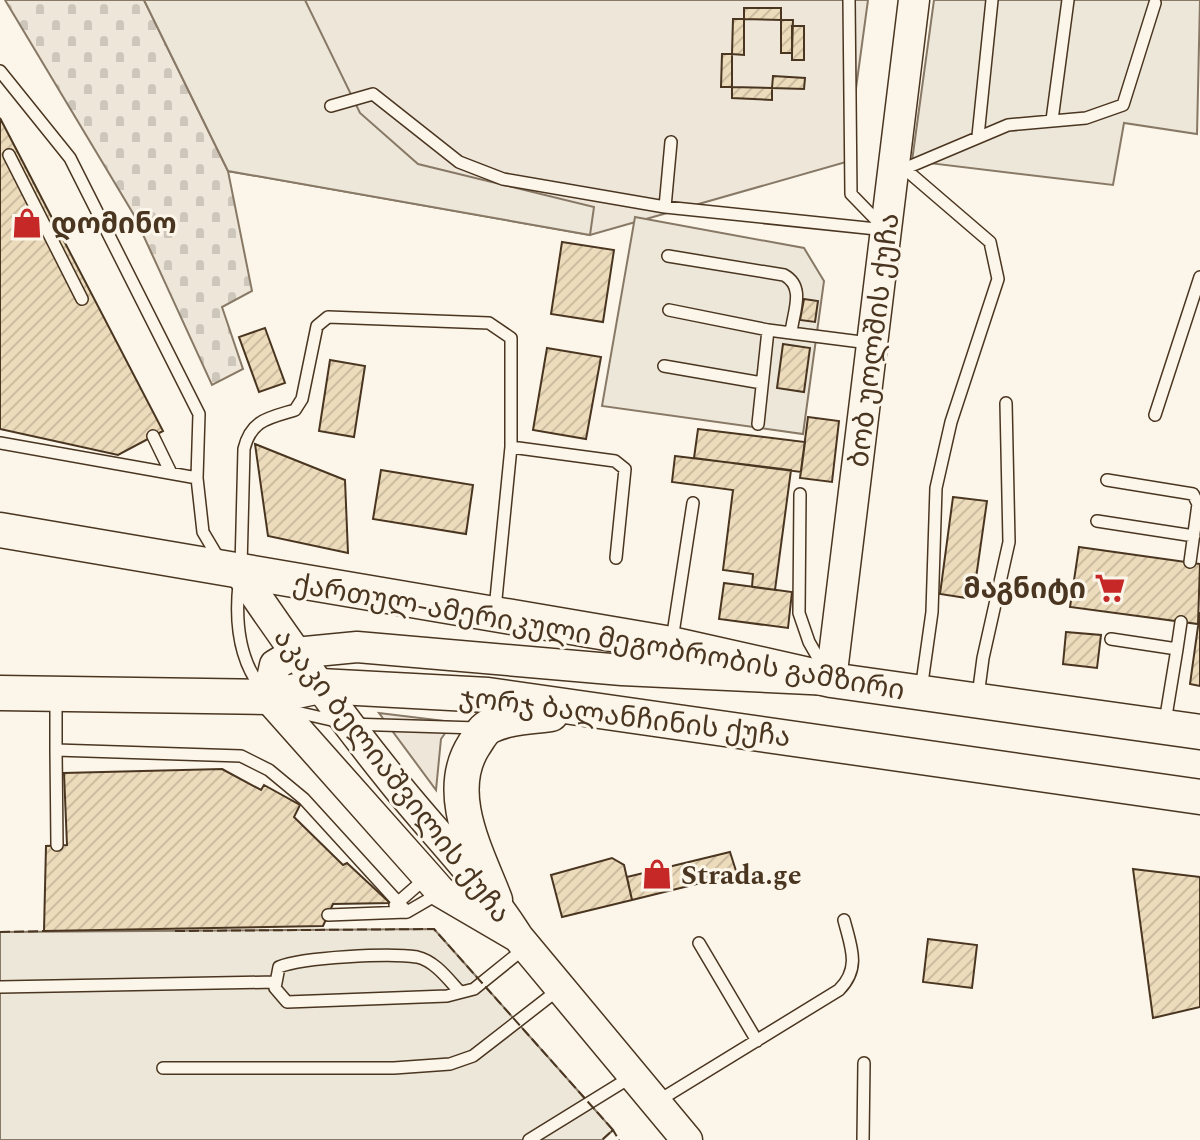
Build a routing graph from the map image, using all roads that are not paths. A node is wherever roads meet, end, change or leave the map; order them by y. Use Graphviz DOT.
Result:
graph roads {
  1 [pos="849,0"];
  2 [pos="914,0"];
  3 [pos="992,0"];
  4 [pos="1068,0"];
  5 [pos="1155,3"];
  6 [pos="0,71"];
  7 [pos="331,106"];
  8 [pos="1052,120"];
  9 [pos="978,136"];
  10 [pos="671,142"];
  11 [pos="9,155"];
  12 [pos="899,171"];
  13 [pos="665,207"];
  14 [pos="886,230"];
  15 [pos="668,256"];
  16 [pos="1200,277"];
  17 [pos="82,299"];
  18 [pos="669,310"];
  19 [pos="768,330"];
  20 [pos="791,333"];
  21 [pos="873,344"];
  22 [pos="664,366"];
  23 [pos="762,383"];
  24 [pos="1006,403"];
  25 [pos="1155,415"];
  26 [pos="758,424"];
  27 [pos="153,436"];
  28 [pos="0,443"];
  29 [pos="511,447"];
  30 [pos="171,473"];
  31 [pos="197,478"];
  32 [pos="1107,480"];
  33 [pos="800,494"];
  34 [pos="693,503"];
  35 [pos="1097,521"];
  36 [pos="0,530"];
  37 [pos="1194,536"];
  38 [pos="616,558"];
  39 [pos="1190,562"];
  40 [pos="232,571"];
  41 [pos="495,615"];
  42 [pos="1181,622"];
  43 [pos="1111,639"];
  44 [pos="671,644"];
  45 [pos="1177,649"];
  46 [pos="295,653"];
  47 [pos="831,680"];
  48 [pos="320,686"];
  49 [pos="56,692"];
  50 [pos="0,693"];
  51 [pos="920,693"];
  52 [pos="268,697"];
  53 [pos="978,701"];
  54 [pos="594,708"];
  55 [pos="349,724"];
  56 [pos="1164,727"];
  57 [pos="485,728"];
  58 [pos="1200,732"];
  59 [pos="56,750"];
  60 [pos="1200,797"];
  61 [pos="57,845"];
  62 [pos="434,884"];
  63 [pos="398,900"];
  64 [pos="495,900"];
  65 [pos="391,912"];
  66 [pos="407,912"];
  67 [pos="328,915"];
  68 [pos="844,920"];
  69 [pos="522,942"];
  70 [pos="699,943"];
  71 [pos="275,982"];
  72 [pos="0,987"];
  73 [pos="561,988"];
  74 [pos="460,992"];
  75 [pos="757,1041"];
  76 [pos="864,1063"];
  77 [pos="163,1068"];
  78 [pos="635,1075"];
  79 [pos="658,1102"];
  80 [pos="529,1140"];
  81 [pos="687,1140"];
  82 [pos="863,1140"];
  1 -- 14 [label="lane"];
  2 -- 12 [label="main road, ბობ უოლშის ქუჩა"];
  3 -- 9 [label="lane"];
  4 -- 8 [label="lane"];
  5 -- 8 [label="lane"];
  6 -- 31 [label="lane"];
  7 -- 13 [label="lane"];
  8 -- 9 [label="lane"];
  9 -- 12 [label="lane"];
  10 -- 13 [label="lane"];
  11 -- 17 [label="lane"];
  12 -- 14 [label="main road, ბობ უოლშის ქუჩა"];
  12 -- 51 [label="lane"];
  13 -- 14 [label="lane"];
  14 -- 21 [label="main road, ბობ უოლშის ქუჩა"];
  15 -- 20 [label="lane"];
  16 -- 25 [label="lane"];
  18 -- 19 [label="lane"];
  19 -- 20 [label="lane"];
  19 -- 23 [label="lane"];
  20 -- 21 [label="lane"];
  21 -- 47 [label="main road, ბობ უოლშის ქუჩა"];
  22 -- 23 [label="lane"];
  23 -- 26 [label="lane"];
  24 -- 53 [label="lane"];
  27 -- 30 [label="lane"];
  28 -- 30 [label="lane"];
  29 -- 38 [label="lane"];
  29 -- 40 [label="lane"];
  29 -- 41 [label="lane"];
  30 -- 31 [label="lane"];
  31 -- 40 [label="lane"];
  32 -- 37 [label="lane"];
  33 -- 47 [label="lane"];
  34 -- 44 [label="lane"];
  35 -- 37 [label="lane"];
  36 -- 40 [label="main road, ქართულ-ამერიკული მეგობრობის გამზირი"];
  37 -- 39 [label="lane"];
  40 -- 41 [label="main road, ქართულ-ამერიკული მეგობრობის გამზირი"];
  40 -- 46 [label="main road, აკაკი ბელიაშვილის ქუჩა"];
  40 -- 52 [label="lane"];
  41 -- 44 [label="main road, ქართულ-ამერიკული მეგობრობის გამზირი"];
  42 -- 45 [label="lane"];
  43 -- 45 [label="lane"];
  44 -- 47 [label="main road, ქართულ-ამერიკული მეგობრობის გამზირი"];
  45 -- 56 [label="lane"];
  46 -- 47 [label="main road"];
  46 -- 48 [label="main road, აკაკი ბელიაშვილის ქუჩა"];
  46 -- 52 [label="main road"];
  47 -- 51 [label="main road, ქართულ-ამერიკული მეგობრობის გამზირი"];
  48 -- 52 [label="main road, ჯორჯ ბალანჩინის ქუჩა"];
  48 -- 54 [label="main road, ჯორჯ ბალანჩინის ქუჩა"];
  48 -- 55 [label="main road, აკაკი ბელიაშვილის ქუჩა"];
  49 -- 50 [label="main road, ჯორჯ ბალანჩინის ქუჩა"];
  49 -- 52 [label="main road, ჯორჯ ბალანჩინის ქუჩა"];
  49 -- 59 [label="lane"];
  51 -- 53 [label="main road, ქართულ-ამერიკული მეგობრობის გამზირი"];
  52 -- 55 [label="lane"];
  52 -- 62 [label="main road, აკაკი ბელიაშვილის ქუჩა"];
  53 -- 56 [label="main road, ქართულ-ამერიკული მეგობრობის გამზირი"];
  54 -- 57 [label="main road"];
  54 -- 60 [label="main road, ჯორჯ ბალანჩინის ქუჩა"];
  55 -- 57 [label="lane"];
  55 -- 64 [label="main road, აკაკი ბელიაშვილის ქუჩა"];
  56 -- 58 [label="main road, ქართულ-ამერიკული მეგობრობის გამზირი"];
  57 -- 64 [label="main road"];
  59 -- 61 [label="lane"];
  59 -- 63 [label="lane"];
  62 -- 63 [label="lane"];
  62 -- 66 [label="lane"];
  62 -- 69 [label="main road, აკაკი ბელიაშვილის ქუჩა"];
  63 -- 65 [label="lane"];
  63 -- 66 [label="lane"];
  64 -- 69 [label="main road, აკაკი ბელიაშვილის ქუჩა"];
  65 -- 66 [label="lane"];
  65 -- 67 [label="lane"];
  68 -- 75 [label="lane"];
  69 -- 73 [label="main road, აკაკი ბელიაშვილის ქუჩა"];
  69 -- 74 [label="lane"];
  70 -- 75 [label="lane"];
  71 -- 72 [label="lane"];
  71 -- 74 [label="lane"];
  71 -- 74 [label="lane"];
  73 -- 77 [label="lane"];
  73 -- 78 [label="main road, აკაკი ბელიაშვილის ქუჩა"];
  75 -- 79 [label="lane"];
  76 -- 82 [label="lane"];
  78 -- 79 [label="main road, აკაკი ბელიაშვილის ქუჩა"];
  78 -- 80 [label="lane"];
  79 -- 81 [label="main road, აკაკი ბელიაშვილის ქუჩა"];
}
